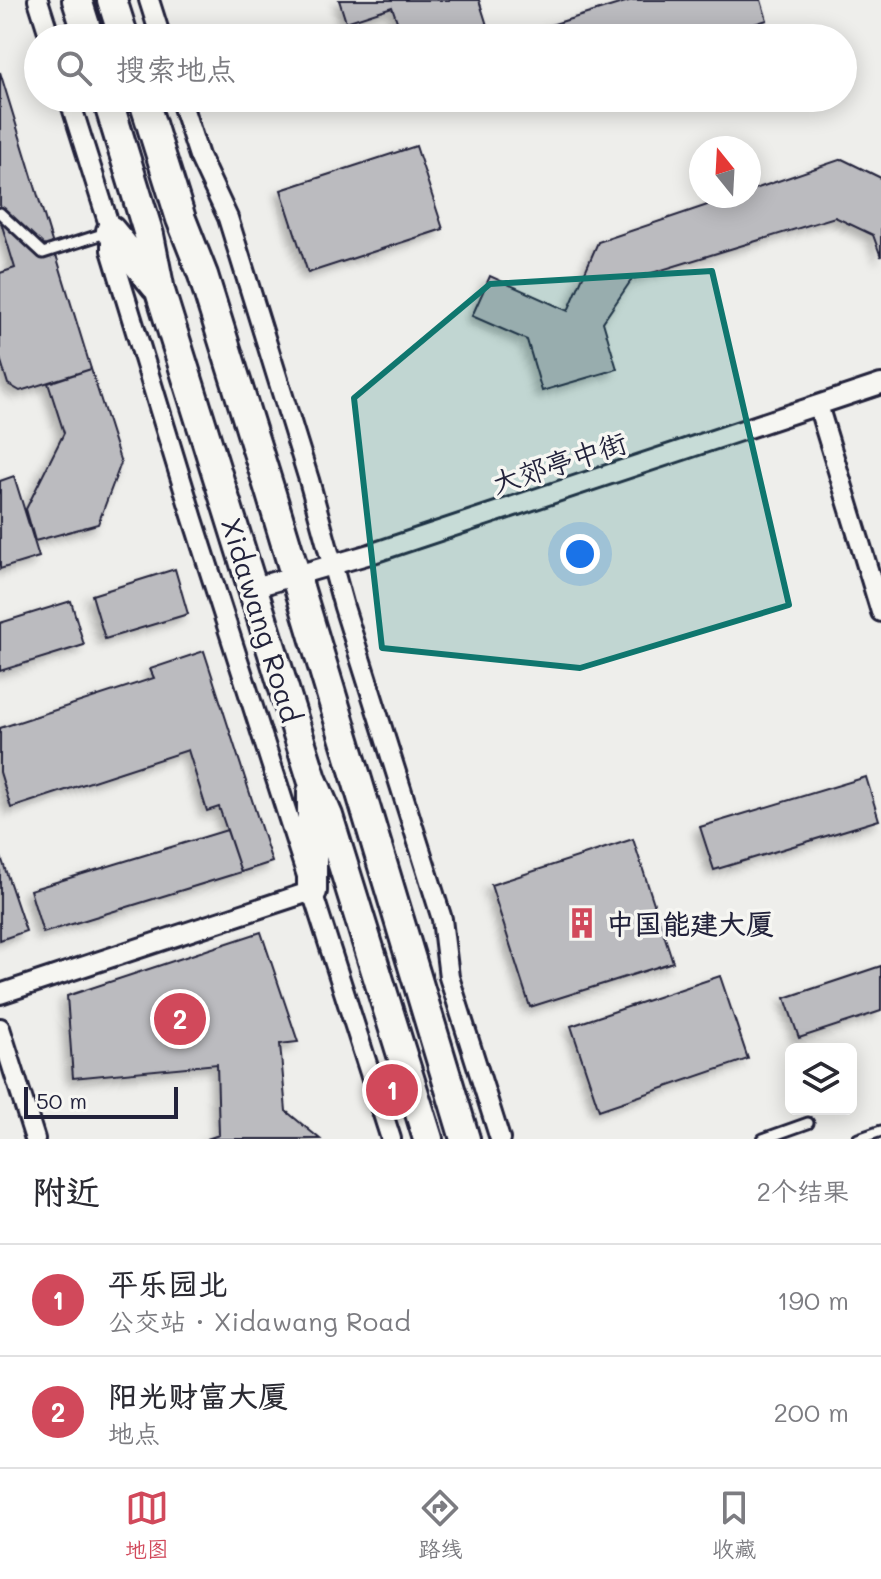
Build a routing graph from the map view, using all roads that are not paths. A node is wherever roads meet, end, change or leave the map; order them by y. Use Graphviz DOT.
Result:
graph roads {
  1 [pos="38,0"];
  2 [pos="77,0"];
  3 [pos="112,0"];
  4 [pos="149,0"];
  5 [pos="46,24"];
  6 [pos="85,24"];
  7 [pos="120,24"];
  8 [pos="157,24"];
  9 [pos="73,112"];
  10 [pos="111,112"];
  11 [pos="147,112"];
  12 [pos="185,112"];
  13 [pos="0,213"];
  14 [pos="111,231"];
  15 [pos="160,291"];
  16 [pos="881,384"];
  17 [pos="818,405"];
  18 [pos="333,566"];
  19 [pos="297,577"];
  20 [pos="252,588"];
  21 [pos="881,612"];
  22 [pos="312,779"];
  23 [pos="312,891"];
  24 [pos="0,994"];
  25 [pos="0,1028"];
  26 [pos="808,1123"];
  27 [pos="881,1131"];
  28 [pos="35,1139"];
  29 [pos="391,1139"];
  30 [pos="428,1139"];
  31 [pos="465,1139"];
  32 [pos="500,1139"];
  33 [pos="763,1139"];
  34 [pos="858,1139"];
  1 -- 5 [label="street"];
  2 -- 6 [label="main road"];
  3 -- 7 [label="main road"];
  4 -- 8 [label="street"];
  9 -- 14 [label="street"];
  10 -- 15 [label="main road, Xidawang Road"];
  11 -- 19 [label="main road, Xidawang Road"];
  12 -- 18 [label="street"];
  13 -- 14 [label="lane"];
  14 -- 15 [label="main road"];
  14 -- 23 [label="street"];
  15 -- 20 [label="main road, Xidawang Road"];
  16 -- 17 [label="street, 大郊亭中街"];
  17 -- 18 [label="street, 大郊亭中街"];
  17 -- 21 [label="street"];
  18 -- 19 [label="street, 大郊亭中街"];
  18 -- 32 [label="street"];
  19 -- 20 [label="street, 大郊亭中街"];
  19 -- 31 [label="main road, Xidawang Road"];
  20 -- 22 [label="main road, Xidawang Road"];
  22 -- 23 [label="main road"];
  22 -- 30 [label="main road, Xidawang Road"];
  23 -- 24 [label="street"];
  23 -- 29 [label="street"];
  25 -- 28 [label="street"];
  26 -- 33 [label="lane"];
  27 -- 34 [label="lane"];
}
